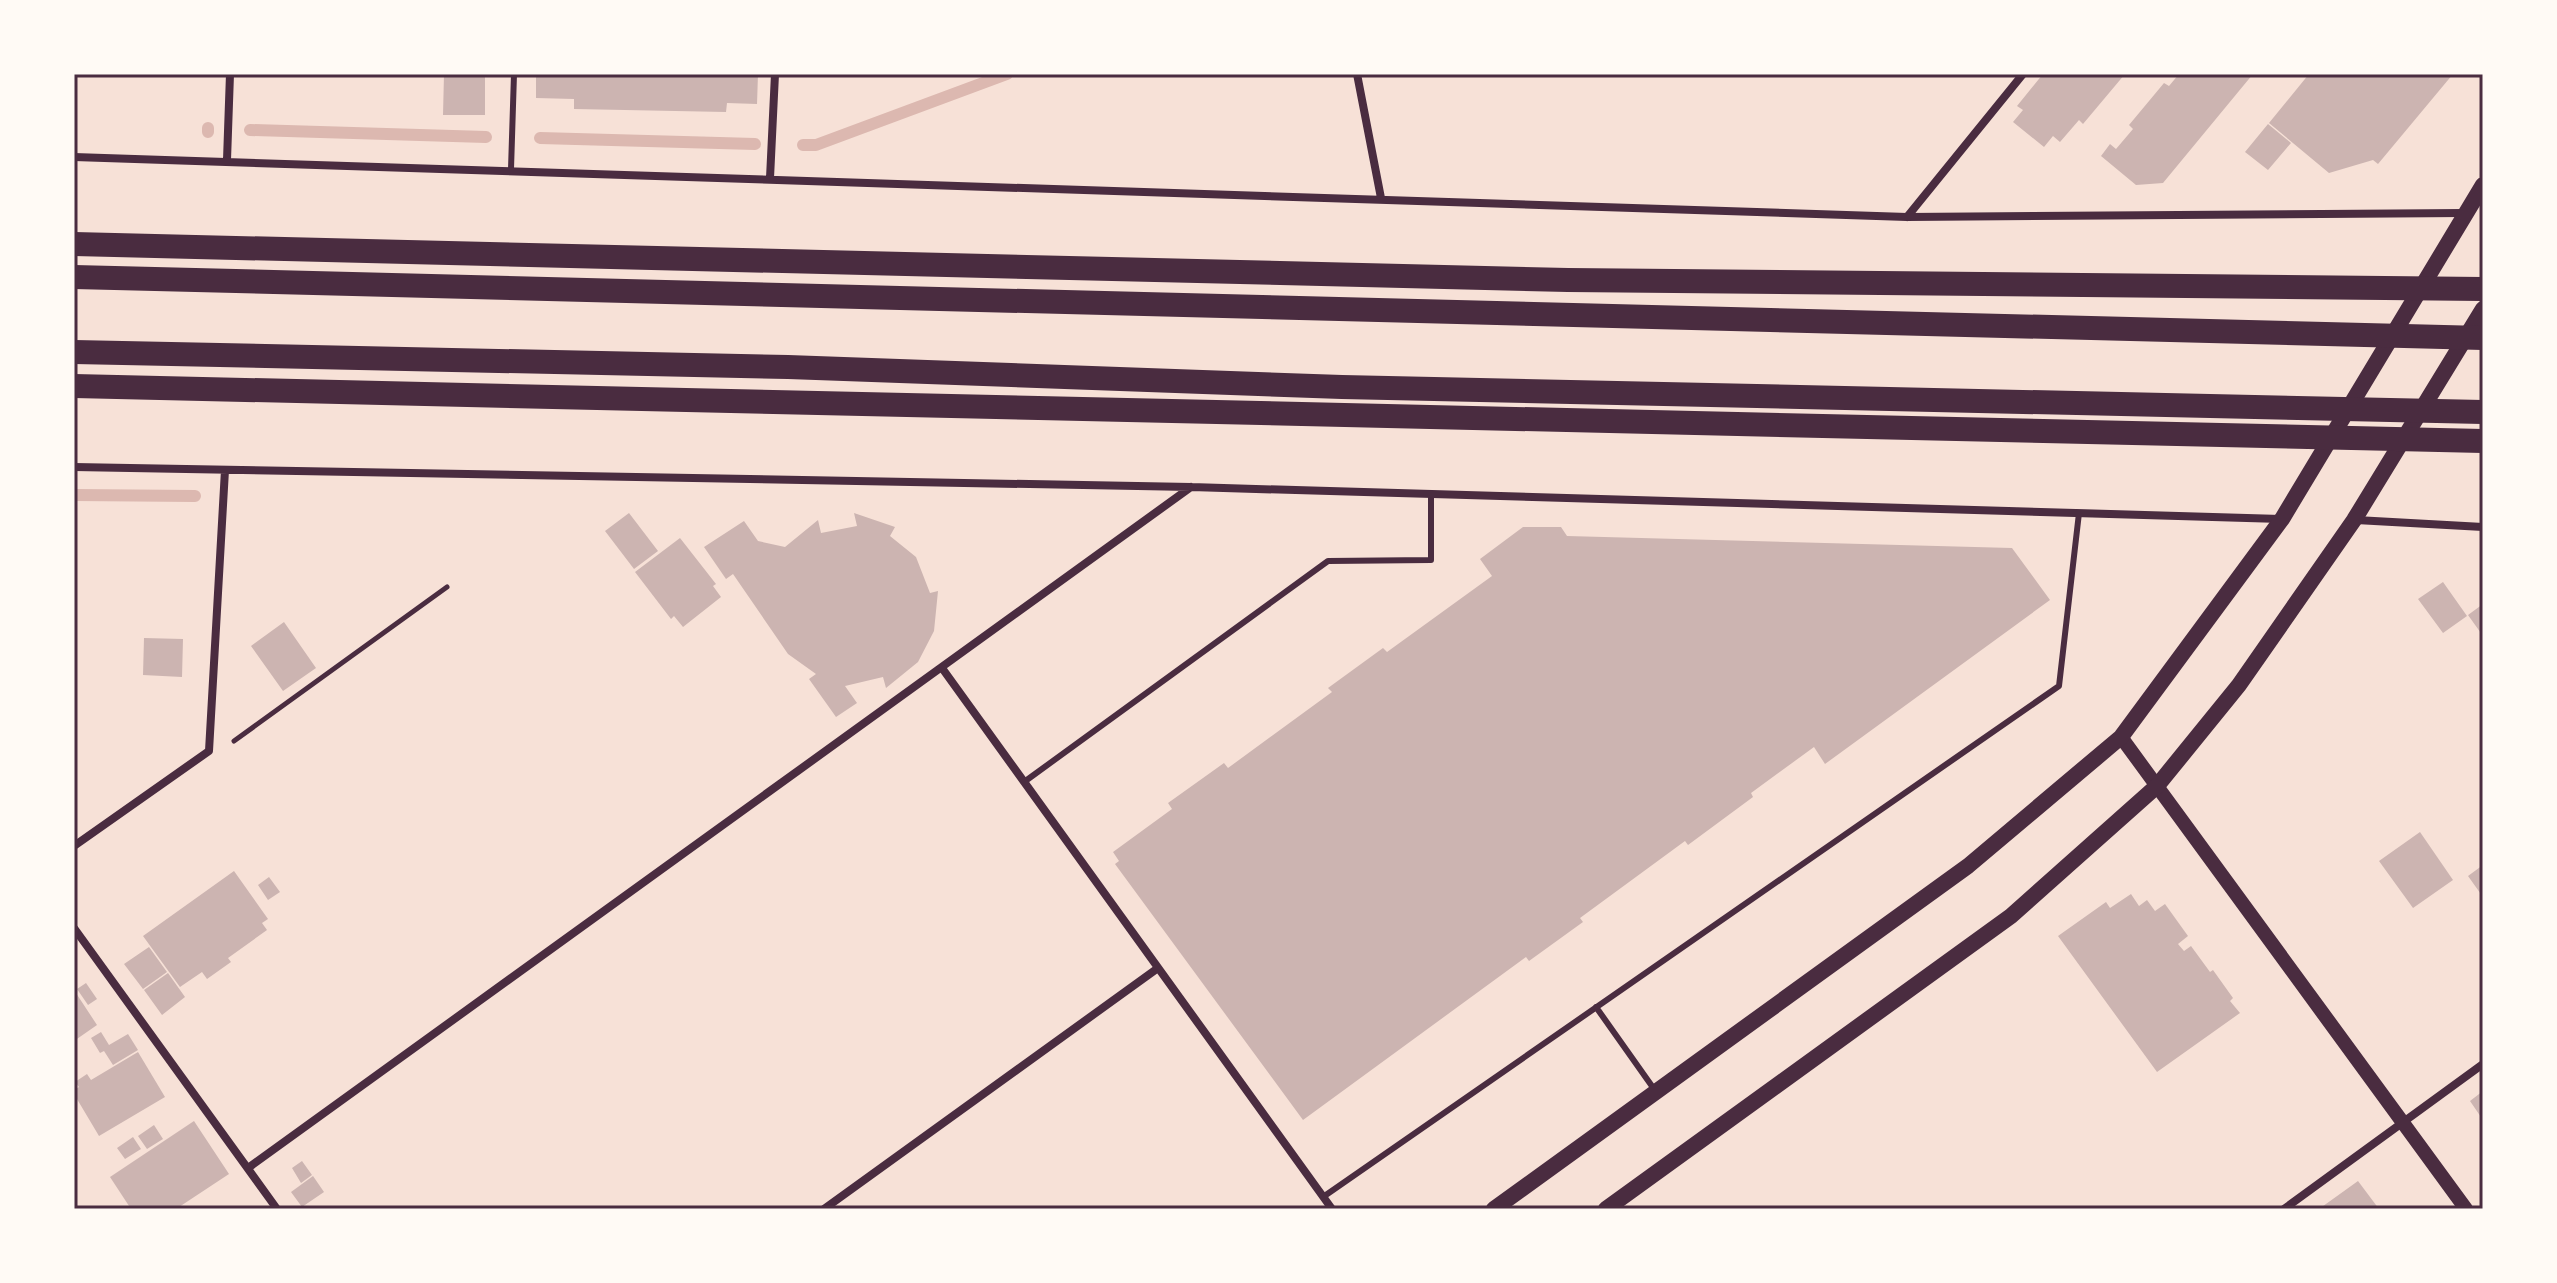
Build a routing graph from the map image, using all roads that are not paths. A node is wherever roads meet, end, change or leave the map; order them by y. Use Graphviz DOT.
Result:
graph roads {
  1 [pos="230,74"];
  2 [pos="514,74"];
  3 [pos="775,74"];
  4 [pos="1357,74"];
  5 [pos="2023,74"];
  6 [pos="74,157"];
  7 [pos="227,160"];
  8 [pos="511,169"];
  9 [pos="770,178"];
  10 [pos="2483,185"];
  11 [pos="1381,198"];
  12 [pos="2465,213"];
  13 [pos="1907,217"];
  14 [pos="74,244"];
  15 [pos="74,277"];
  16 [pos="2483,289"];
  17 [pos="2483,309"];
  18 [pos="2483,338"];
  19 [pos="74,352"];
  20 [pos="74,386"];
  21 [pos="2479,412"];
  22 [pos="2483,441"];
  23 [pos="74,467"];
  24 [pos="225,470"];
  25 [pos="1191,487"];
  26 [pos="1431,494"];
  27 [pos="2079,513"];
  28 [pos="2282,519"];
  29 [pos="2354,520"];
  30 [pos="2483,527"];
  31 [pos="942,668"];
  32 [pos="2121,737"];
  33 [pos="1024,782"];
  34 [pos="2157,786"];
  35 [pos="74,846"];
  36 [pos="74,928"];
  37 [pos="1158,968"];
  38 [pos="1596,1007"];
  39 [pos="2483,1064"];
  40 [pos="1656,1092"];
  41 [pos="2403,1122"];
  42 [pos="248,1168"];
  43 [pos="1323,1197"];
  44 [pos="277,1209"];
  45 [pos="824,1209"];
  46 [pos="1332,1209"];
  47 [pos="1494,1209"];
  48 [pos="1606,1209"];
  49 [pos="2284,1209"];
  50 [pos="2466,1209"];
  1 -- 7 [label="street"];
  2 -- 8 [label="lane"];
  3 -- 9 [label="street"];
  4 -- 11 [label="street"];
  5 -- 13 [label="street"];
  6 -- 7 [label="street"];
  7 -- 8 [label="street"];
  8 -- 9 [label="street"];
  9 -- 11 [label="street"];
  10 -- 12 [label="main road"];
  11 -- 13 [label="street"];
  12 -- 13 [label="street"];
  12 -- 28 [label="main road"];
  14 -- 16 [label="highway"];
  15 -- 18 [label="highway"];
  17 -- 29 [label="main road"];
  19 -- 21 [label="highway"];
  20 -- 22 [label="highway"];
  23 -- 24 [label="street"];
  24 -- 25 [label="street"];
  24 -- 35 [label="street"];
  25 -- 26 [label="street"];
  25 -- 31 [label="street"];
  26 -- 27 [label="street"];
  26 -- 33 [label="lane"];
  27 -- 28 [label="street"];
  27 -- 38 [label="lane"];
  28 -- 32 [label="main road"];
  29 -- 30 [label="street"];
  29 -- 34 [label="main road"];
  31 -- 33 [label="street"];
  31 -- 42 [label="street"];
  32 -- 34 [label="street"];
  32 -- 40 [label="main road"];
  33 -- 37 [label="street"];
  34 -- 41 [label="street"];
  34 -- 48 [label="main road"];
  36 -- 42 [label="street"];
  37 -- 43 [label="street"];
  37 -- 45 [label="street"];
  38 -- 40 [label="lane"];
  38 -- 43 [label="lane"];
  39 -- 41 [label="street"];
  40 -- 47 [label="main road"];
  41 -- 49 [label="street"];
  41 -- 50 [label="street"];
  42 -- 44 [label="street"];
  43 -- 46 [label="street"];
}
